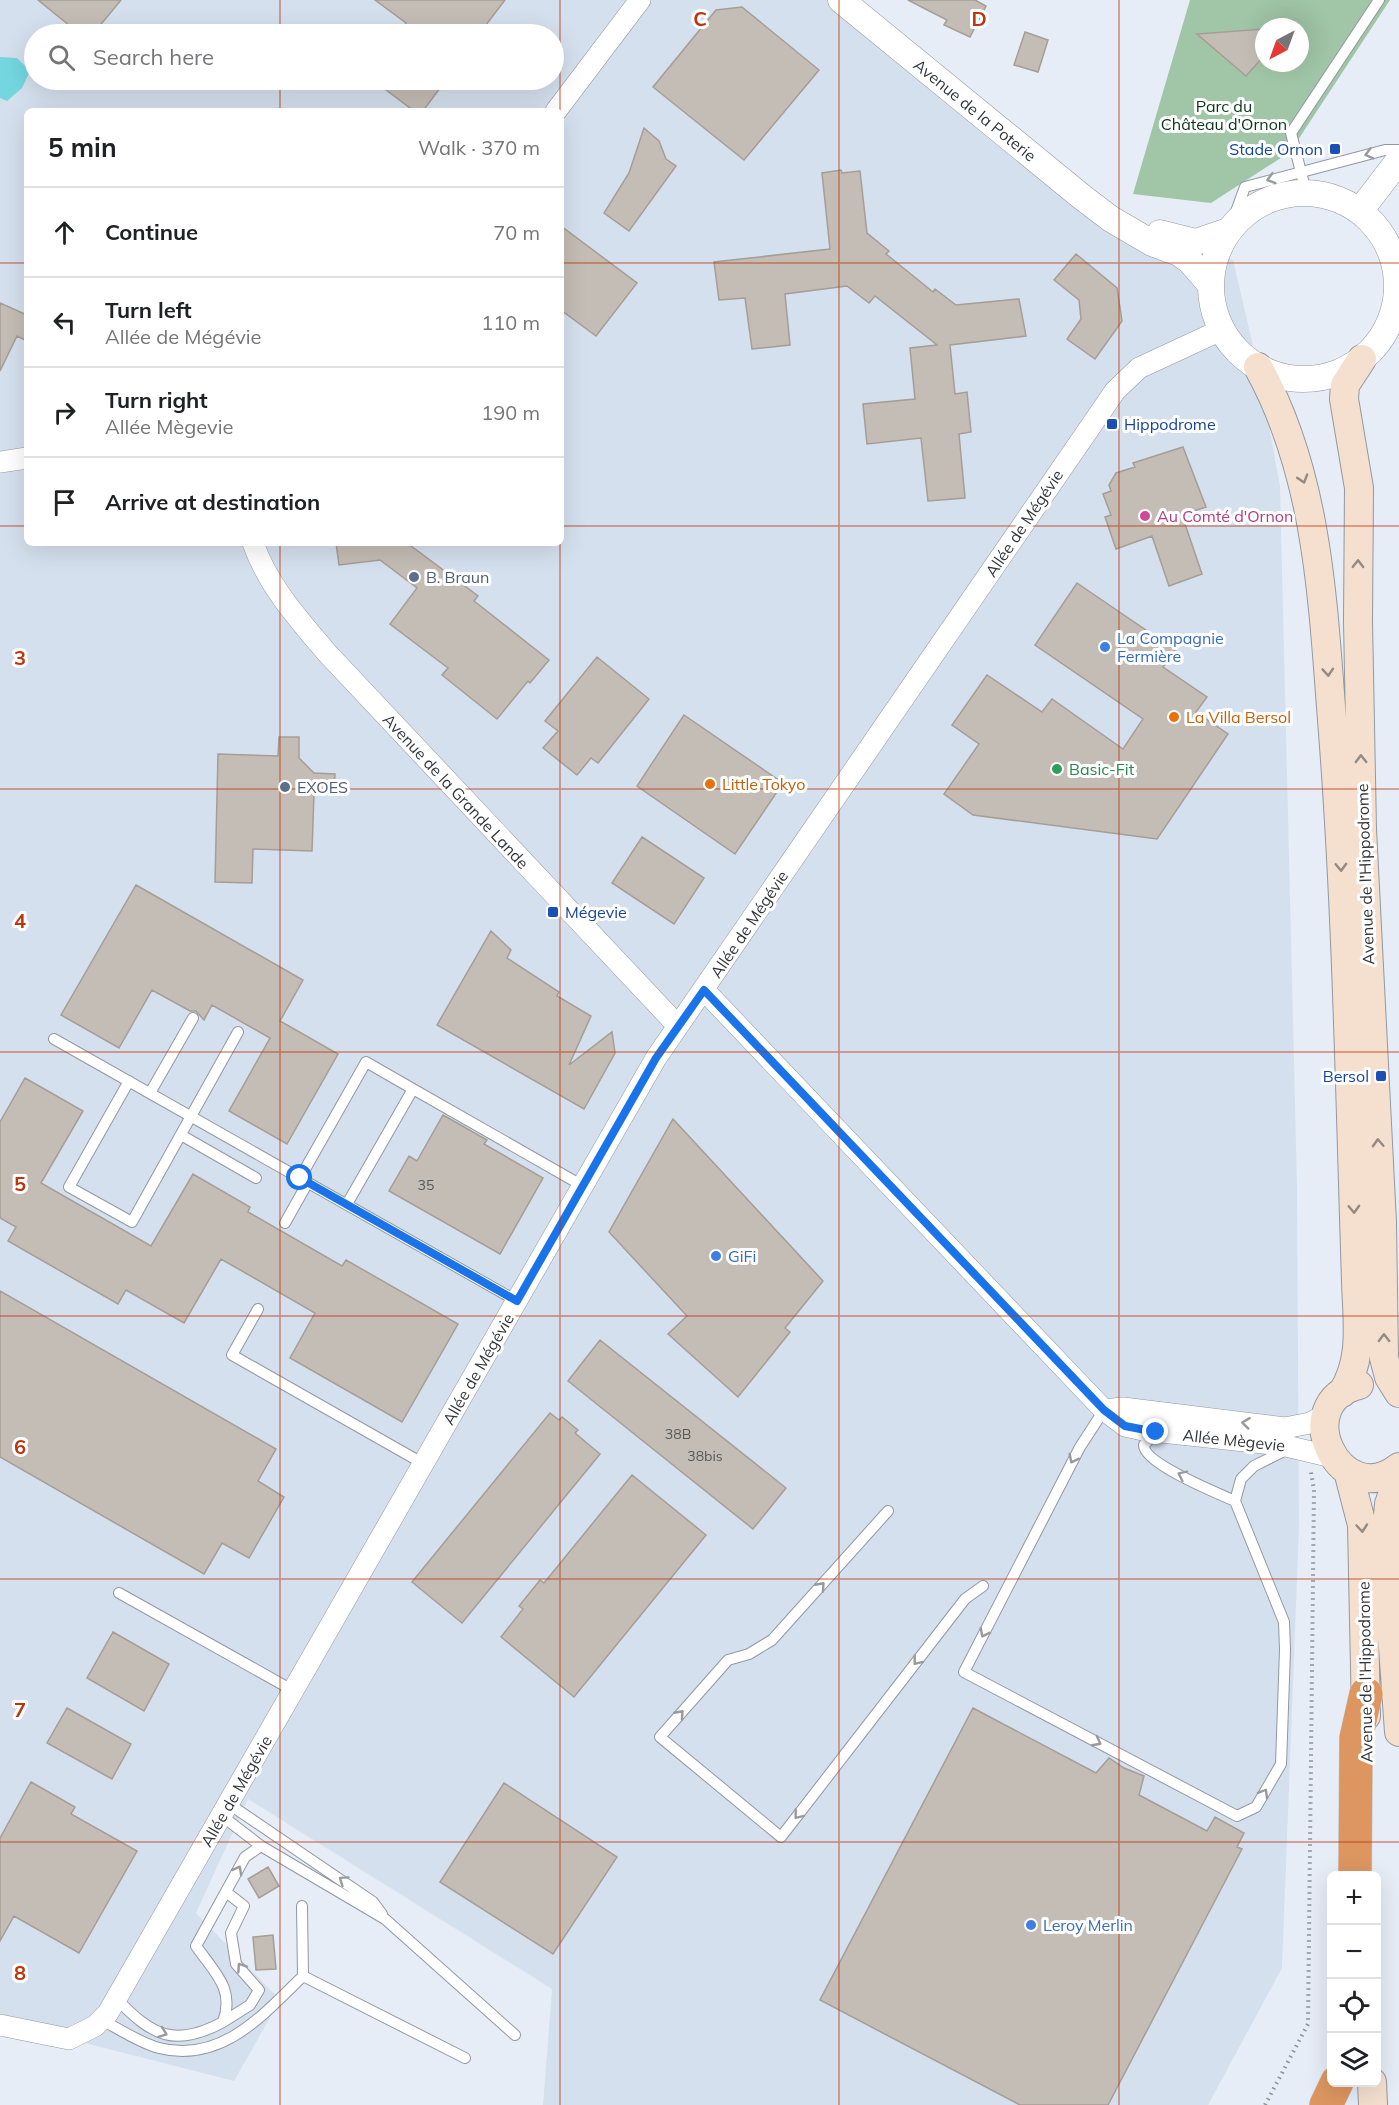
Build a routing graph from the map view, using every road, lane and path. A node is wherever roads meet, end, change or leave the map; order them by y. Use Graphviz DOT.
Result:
graph roads {
  1 [pos="640,0"];
  2 [pos="841,0"];
  3 [pos="1379,0"];
  4 [pos="558,108"];
  5 [pos="1399,150"];
  6 [pos="1399,160"];
  7 [pos="1303,182"];
  8 [pos="1360,211"];
  9 [pos="1111,219"];
  10 [pos="1229,229"];
  11 [pos="1397,264"];
  12 [pos="1210,284"];
  13 [pos="1398,295"];
  14 [pos="1221,330"];
  15 [pos="1362,359"];
  16 [pos="1258,367"];
  17 [pos="24,458"];
  18 [pos="0,462"];
  19 [pos="254,546"];
  20 [pos="704,990"];
  21 [pos="193,1018"];
  22 [pos="678,1026"];
  23 [pos="238,1032"];
  24 [pos="54,1039"];
  25 [pos="129,1081"];
  26 [pos="413,1089"];
  27 [pos="150,1093"];
  28 [pos="191,1116"];
  29 [pos="181,1135"];
  30 [pos="256,1178"];
  31 [pos="304,1180"];
  32 [pos="584,1186"];
  33 [pos="347,1204"];
  34 [pos="1390,1223"];
  35 [pos="285,1224"];
  36 [pos="517,1301"];
  37 [pos="258,1310"];
  38 [pos="1399,1393"];
  39 [pos="1334,1403"];
  40 [pos="1104,1410"];
  41 [pos="1156,1432"];
  42 [pos="1320,1456"];
  43 [pos="424,1464"];
  44 [pos="1399,1467"];
  45 [pos="1399,1476"];
  46 [pos="1235,1501"];
  47 [pos="888,1511"];
  48 [pos="983,1586"];
  49 [pos="119,1593"];
  50 [pos="1394,1610"];
  51 [pos="294,1691"];
  52 [pos="1366,1694"];
  53 [pos="1398,1717"];
  54 [pos="225,1810"];
  55 [pos="261,1846"];
  56 [pos="1355,1871"];
  57 [pos="1368,1871"];
  58 [pos="226,1893"];
  59 [pos="302,1906"];
  60 [pos="385,1919"];
  61 [pos="303,1976"];
  62 [pos="117,1999"];
  63 [pos="102,2020"];
  64 [pos="223,2022"];
  65 [pos="0,2025"];
  66 [pos="515,2035"];
  67 [pos="465,2058"];
  68 [pos="1335,2087"];
  69 [pos="1372,2087"];
  70 [pos="1265,2105"];
  71 [pos="1326,2105"];
  72 [pos="1373,2105"];
  1 -- 4 [label="street"];
  2 -- 9 [label="street, Avenue de la Poterie"];
  3 -- 7 [label="lane"];
  5 -- 7 [label="lane, one-way"];
  6 -- 8 [label="street"];
  7 -- 8 [label="street"];
  7 -- 10 [label="street"];
  8 -- 11 [label="street"];
  9 -- 10 [label="street, Avenue de la Poterie"];
  9 -- 12 [label="street, Avenue de la Poterie"];
  10 -- 12 [label="street"];
  11 -- 13 [label="street"];
  12 -- 14 [label="street"];
  13 -- 15 [label="street"];
  14 -- 16 [label="street"];
  14 -- 20 [label="street, Allée de Mégévie"];
  15 -- 16 [label="street"];
  34 -- 15 [label="main road, Avenue de l'Hippodrome, one-way"];
  16 -- 39 [label="main road, Avenue de l'Hippodrome, one-way"];
  17 -- 18 [label="street"];
  19 -- 22 [label="street, Avenue de la Grande Lande"];
  20 -- 22 [label="street, Allée de Mégévie"];
  20 -- 40 [label="street, Allée Mègevie"];
  21 -- 27 [label="lane"];
  22 -- 32 [label="street, Allée de Mégévie"];
  23 -- 28 [label="lane"];
  24 -- 25 [label="lane"];
  25 -- 27 [label="lane"];
  25 -- 29 [label="lane"];
  26 -- 31 [label="lane"];
  26 -- 32 [label="lane"];
  26 -- 33 [label="lane"];
  27 -- 28 [label="lane"];
  28 -- 29 [label="lane"];
  28 -- 31 [label="lane"];
  29 -- 30 [label="lane"];
  31 -- 33 [label="lane"];
  31 -- 35 [label="lane"];
  32 -- 36 [label="street, Allée de Mégévie"];
  33 -- 36 [label="lane"];
  38 -- 34 [label="main road, Avenue de l'Hippodrome, one-way"];
  36 -- 43 [label="street, Allée de Mégévie"];
  37 -- 43 [label="lane"];
  38 -- 39 [label="main road"];
  39 -- 40 [label="street, Allée Mègevie, one-way"];
  39 -- 42 [label="main road, Avenue de l'Hippodrome"];
  40 -- 41 [label="street, Allée Mègevie"];
  40 -- 46 [label="lane, one-way"];
  41 -- 42 [label="street, Allée Mègevie"];
  46 -- 41 [label="lane, one-way"];
  42 -- 44 [label="main road"];
  42 -- 46 [label="lane"];
  42 -- 52 [label="main road, Avenue de l'Hippodrome, one-way"];
  42 -- 70 [label="path"];
  43 -- 51 [label="street, Allée de Mégévie"];
  45 -- 50 [label="main road, Avenue de l'Hippodrome"];
  48 -- 47 [label="lane, one-way"];
  49 -- 51 [label="lane"];
  50 -- 53 [label="main road, Avenue de l'Hippodrome"];
  51 -- 54 [label="street, Allée de Mégévie"];
  52 -- 56 [label="highway"];
  52 -- 57 [label="main road, Avenue de l'Hippodrome"];
  54 -- 55 [label="lane"];
  60 -- 54 [label="lane, one-way"];
  54 -- 62 [label="street, Allée de Mégévie"];
  58 -- 55 [label="lane, one-way"];
  55 -- 60 [label="lane"];
  58 -- 64 [label="lane"];
  64 -- 58 [label="lane, one-way"];
  59 -- 61 [label="lane"];
  60 -- 66 [label="lane"];
  61 -- 63 [label="lane"];
  61 -- 67 [label="lane"];
  62 -- 63 [label="street, Allée de Mégévie"];
  62 -- 64 [label="lane, one-way"];
  63 -- 65 [label="street, Allée de Mégévie"];
  68 -- 71 [label="highway"];
  69 -- 72 [label="main road"];
}
